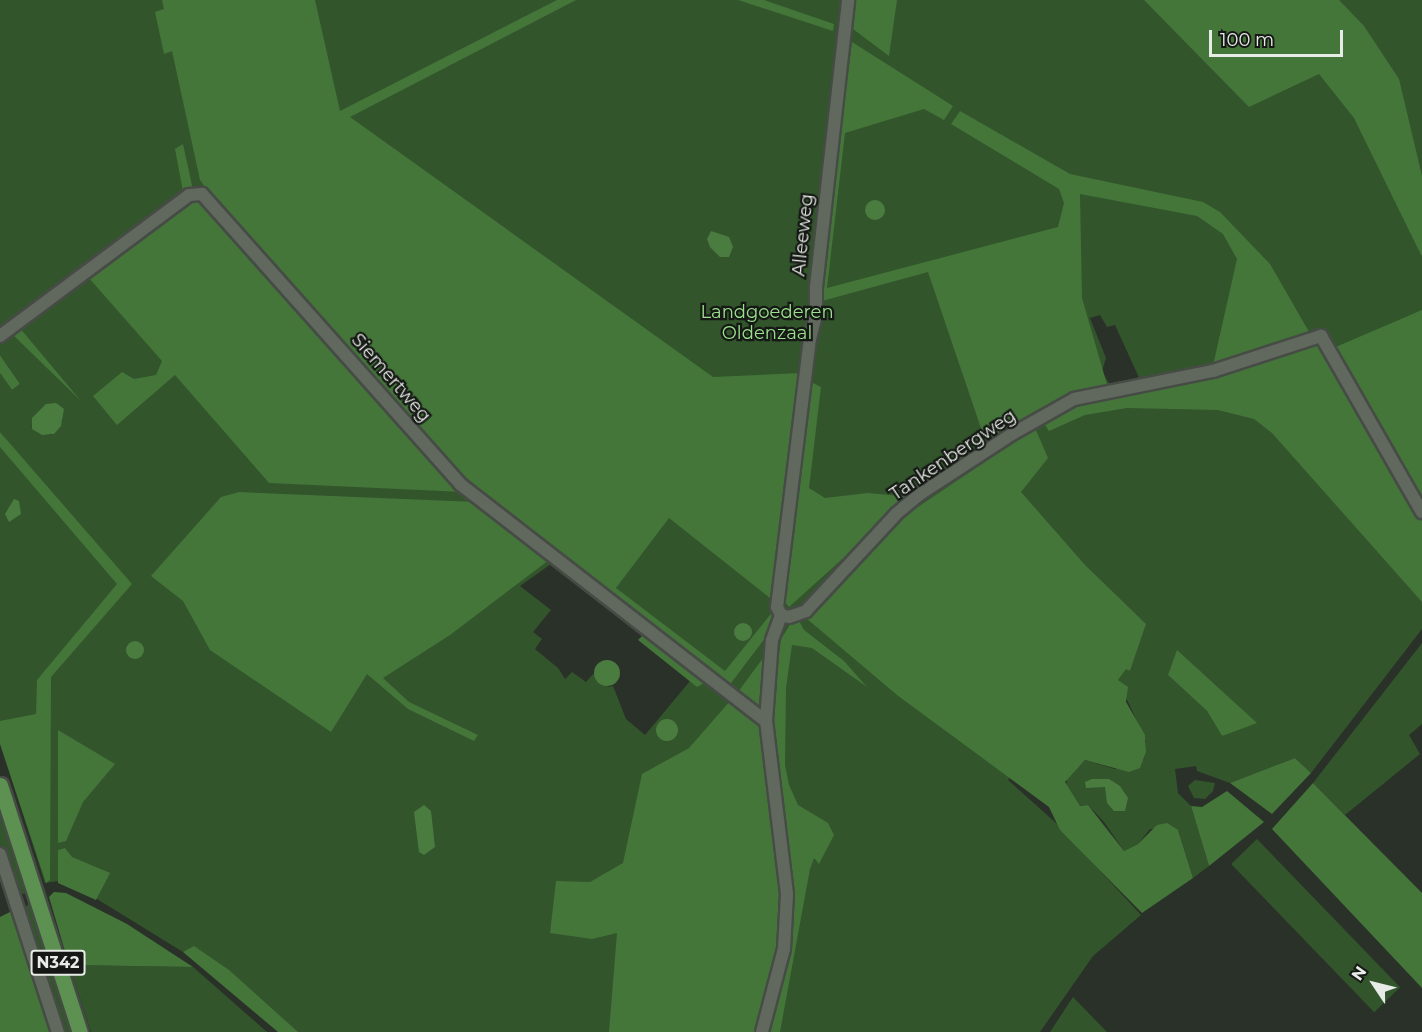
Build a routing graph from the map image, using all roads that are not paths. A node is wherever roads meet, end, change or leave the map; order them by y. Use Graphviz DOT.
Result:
graph roads {
  1 [pos="848,0"];
  2 [pos="0,336"];
  3 [pos="1422,512"];
  4 [pos="781,615"];
  5 [pos="766,721"];
  6 [pos="0,784"];
  7 [pos="0,854"];
  8 [pos="58,1032"];
  9 [pos="80,1032"];
  10 [pos="762,1032"];
  1 -- 4 [label="street, Alleeweg"];
  2 -- 5 [label="street, Siemertweg"];
  3 -- 4 [label="street, Tankenbergweg"];
  4 -- 5 [label="street"];
  5 -- 10 [label="street"];
  6 -- 9 [label="main road, N342"];
  7 -- 8 [label="street"];
}
